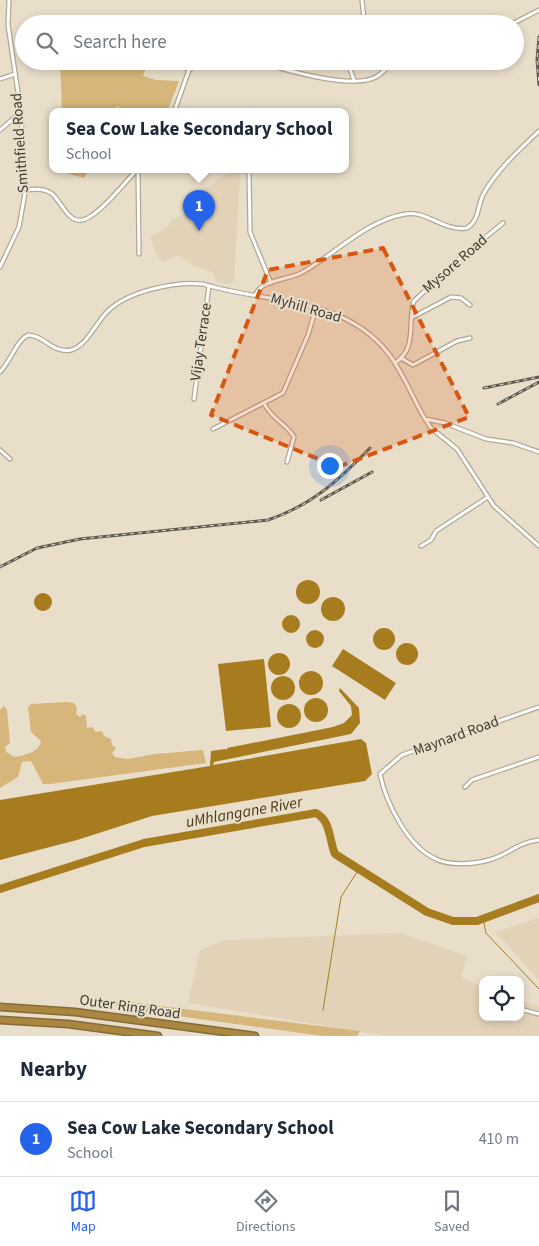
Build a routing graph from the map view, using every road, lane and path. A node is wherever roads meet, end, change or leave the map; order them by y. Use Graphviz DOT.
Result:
graph roads {
  1 [pos="9,0"];
  2 [pos="362,0"];
  3 [pos="539,10"];
  4 [pos="364,15"];
  5 [pos="524,18"];
  6 [pos="189,70"];
  7 [pos="288,70"];
  8 [pos="350,70"];
  9 [pos="383,70"];
  10 [pos="15,74"];
  11 [pos="0,79"];
  12 [pos="354,80"];
  13 [pos="175,108"];
  14 [pos="20,113"];
  15 [pos="0,130"];
  16 [pos="539,131"];
  17 [pos="134,173"];
  18 [pos="137,173"];
  19 [pos="249,173"];
  20 [pos="25,190"];
  21 [pos="503,223"];
  22 [pos="139,254"];
  23 [pos="0,267"];
  24 [pos="271,283"];
  25 [pos="209,286"];
  26 [pos="256,294"];
  27 [pos="470,305"];
  28 [pos="316,308"];
  29 [pos="412,317"];
  30 [pos="470,338"];
  31 [pos="401,358"];
  32 [pos="395,363"];
  33 [pos="0,372"];
  34 [pos="194,399"];
  35 [pos="264,404"];
  36 [pos="425,419"];
  37 [pos="213,429"];
  38 [pos="0,450"];
  39 [pos="539,452"];
  40 [pos="10,459"];
  41 [pos="287,462"];
  42 [pos="488,497"];
  43 [pos="421,546"];
  44 [pos="539,546"];
  45 [pos="539,707"];
  46 [pos="539,757"];
  47 [pos="465,787"];
  48 [pos="539,840"];
  49 [pos="0,1007"];
  50 [pos="524,1010"];
  51 [pos="539,1014"];
  52 [pos="0,1020"];
  53 [pos="158,1036"];
  54 [pos="256,1036"];
  1 -- 10 [label="street, Smithfield Road"];
  2 -- 4 [label="street"];
  3 -- 5 [label="street"];
  6 -- 13 [label="street"];
  7 -- 12 [label="street"];
  8 -- 12 [label="street"];
  9 -- 12 [label="street"];
  10 -- 11 [label="street"];
  10 -- 14 [label="street, Smithfield Road"];
  14 -- 15 [label="street"];
  14 -- 20 [label="street, Smithfield Road"];
  16 -- 24 [label="street"];
  17 -- 20 [label="street"];
  18 -- 22 [label="street"];
  19 -- 24 [label="street"];
  20 -- 23 [label="street, Smithfield Road"];
  21 -- 29 [label="street, Mysore Road"];
  24 -- 26 [label="street"];
  25 -- 26 [label="street, Myhill Road"];
  25 -- 33 [label="street, Myhill Road"];
  25 -- 34 [label="street, Vijay Terrace"];
  26 -- 28 [label="street, Myhill Road"];
  27 -- 29 [label="street"];
  28 -- 32 [label="street, Myhill Road"];
  28 -- 35 [label="street"];
  29 -- 31 [label="street, Mysore Road"];
  30 -- 31 [label="street"];
  31 -- 32 [label="street, Mysore Road"];
  32 -- 36 [label="street, Myhill Road"];
  35 -- 37 [label="street"];
  35 -- 41 [label="street"];
  36 -- 39 [label="street"];
  36 -- 42 [label="street"];
  38 -- 40 [label="street"];
  42 -- 43 [label="street"];
  42 -- 44 [label="street"];
  45 -- 48 [label="street, Maynard Road"];
  46 -- 47 [label="street"];
  49 -- 54 [label="highway, Outer Ring Road"];
  50 -- 51 [label="street"];
  52 -- 53 [label="highway, Outer Ring Road"];
}
